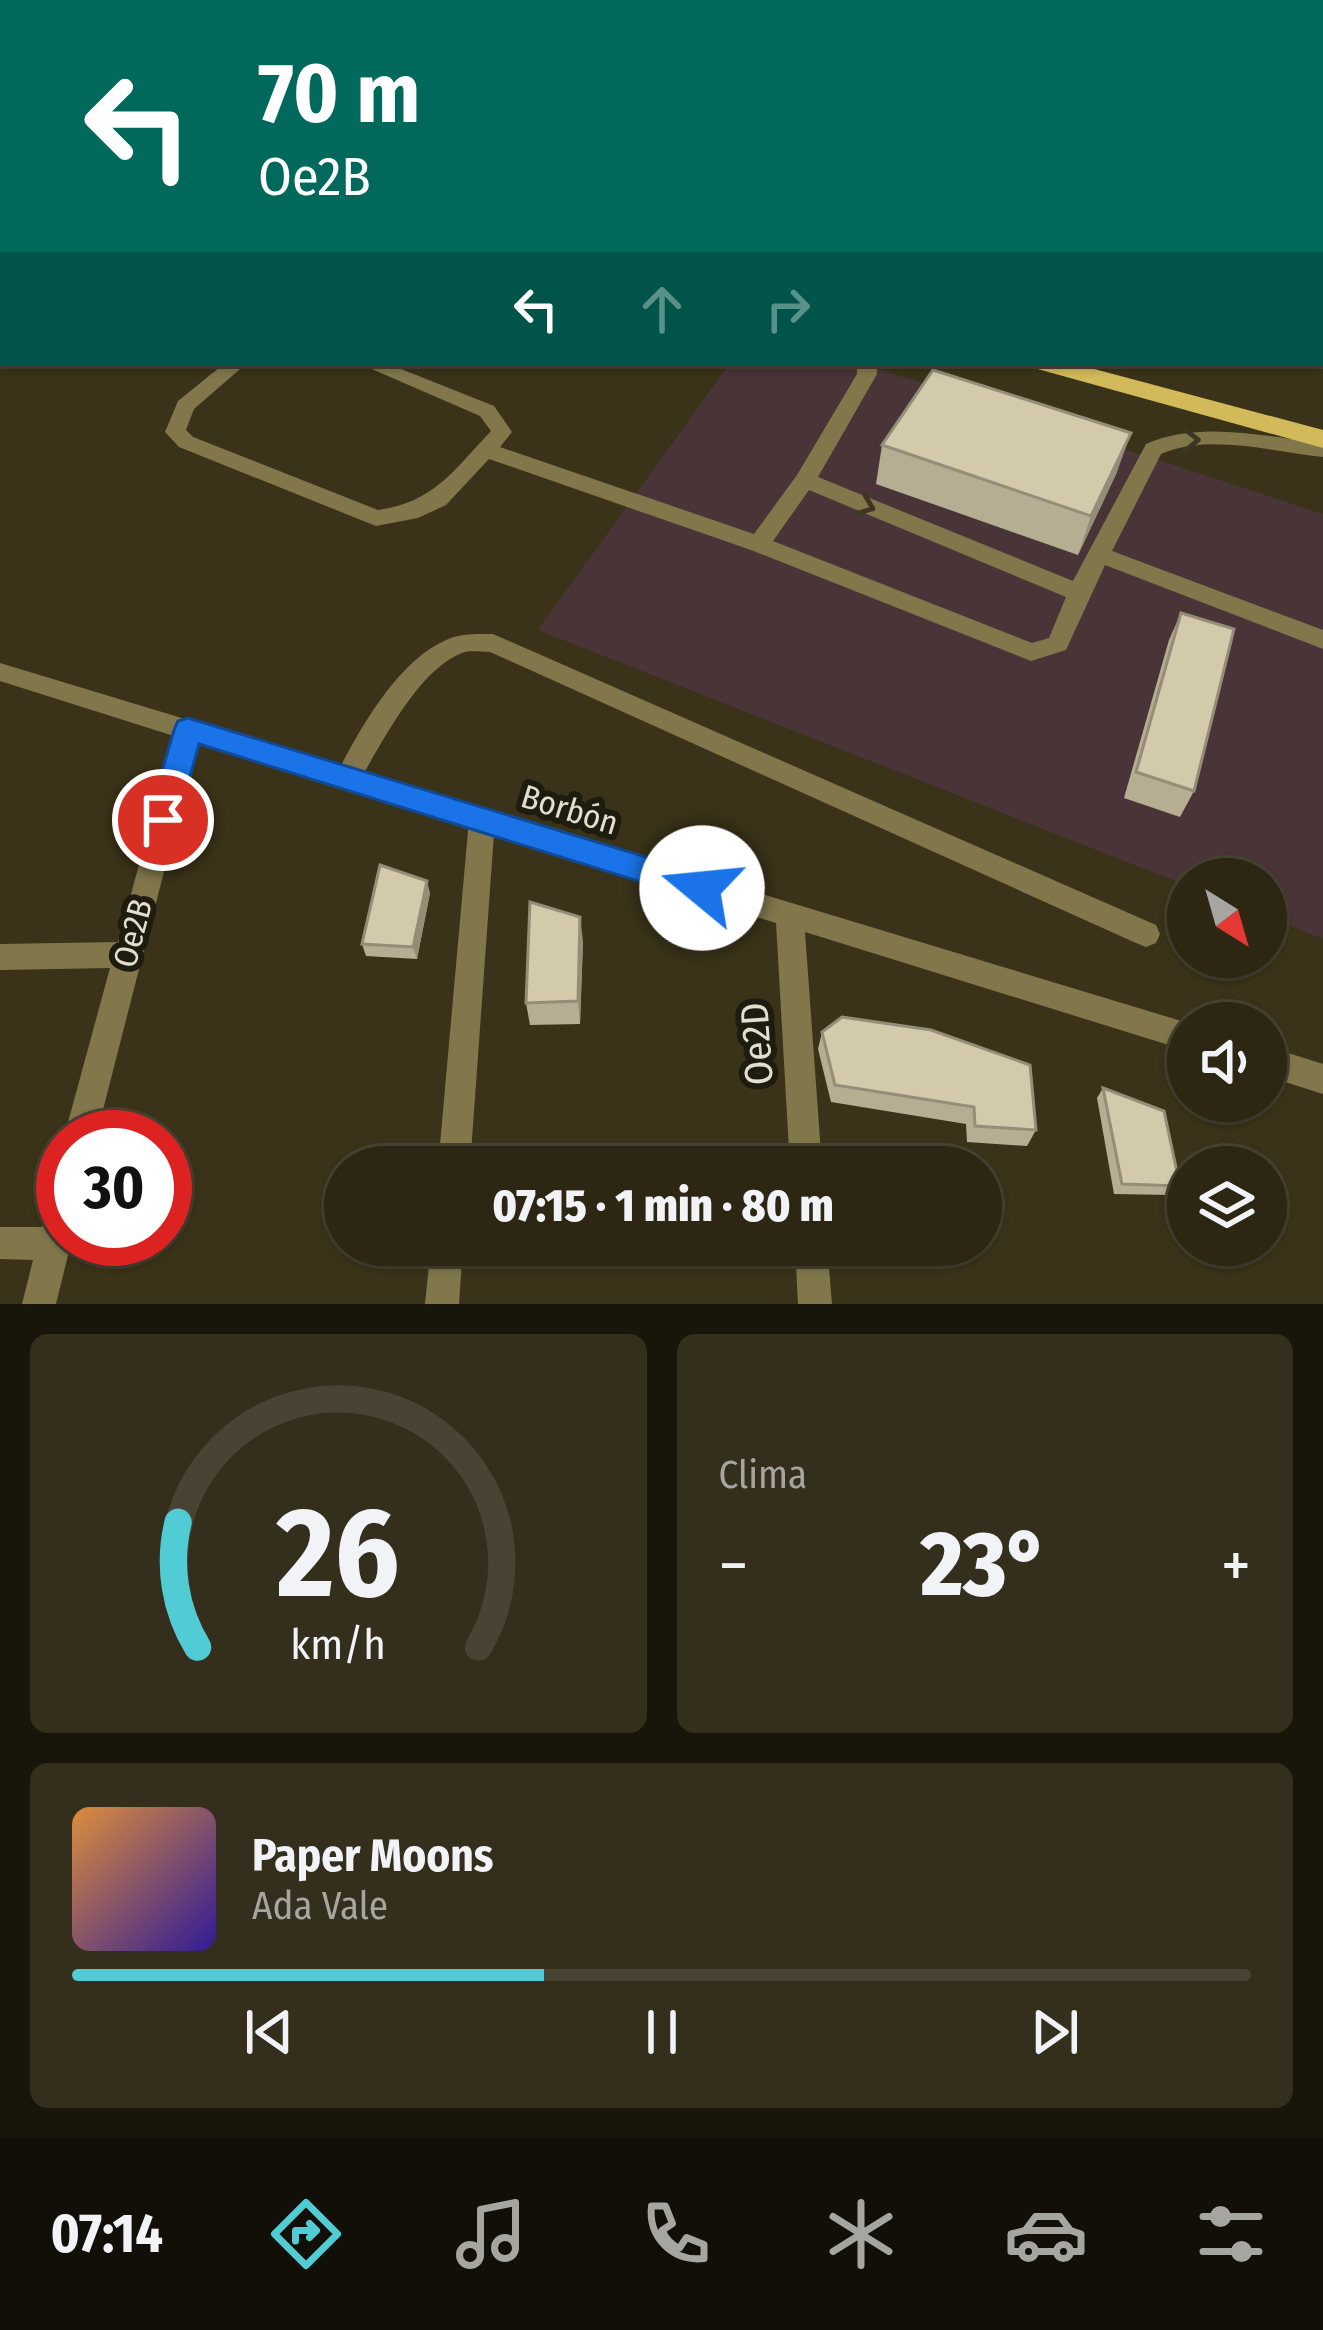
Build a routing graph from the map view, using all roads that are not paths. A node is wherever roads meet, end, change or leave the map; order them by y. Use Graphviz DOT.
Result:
graph roads {
  1 [pos="233,366"];
  2 [pos="375,366"];
  3 [pos="867,366"];
  4 [pos="1053,366"];
  5 [pos="1323,439"];
  6 [pos="1323,449"];
  7 [pos="489,452"];
  8 [pos="805,480"];
  9 [pos="760,544"];
  10 [pos="1098,554"];
  11 [pos="1079,593"];
  12 [pos="1323,640"];
  13 [pos="0,672"];
  14 [pos="188,730"];
  15 [pos="346,779"];
  16 [pos="482,820"];
  17 [pos="790,915"];
  18 [pos="1146,934"];
  19 [pos="125,955"];
  20 [pos="0,957"];
  21 [pos="1167,1031"];
  22 [pos="1287,1068"];
  23 [pos="1323,1079"];
  24 [pos="87,1110"];
  25 [pos="456,1146"];
  26 [pos="805,1146"];
  27 [pos="0,1243"];
  28 [pos="36,1244"];
  29 [pos="48,1266"];
  30 [pos="445,1266"];
  31 [pos="812,1266"];
  32 [pos="39,1304"];
  33 [pos="442,1304"];
  34 [pos="815,1304"];
  1 -- 7 [label="street"];
  2 -- 7 [label="street"];
  3 -- 8 [label="street"];
  4 -- 5 [label="main road"];
  10 -- 6 [label="street, one-way"];
  7 -- 9 [label="street"];
  8 -- 9 [label="street"];
  8 -- 11 [label="street, one-way"];
  9 -- 11 [label="street"];
  10 -- 11 [label="street"];
  10 -- 12 [label="street"];
  13 -- 14 [label="street, Borbón"];
  14 -- 15 [label="street, Borbón"];
  14 -- 19 [label="street, Oe2B"];
  15 -- 16 [label="street, Borbón"];
  15 -- 18 [label="street"];
  16 -- 17 [label="street, Borbón"];
  16 -- 25 [label="street"];
  17 -- 21 [label="street, Borbón"];
  17 -- 26 [label="street, Oe2D"];
  19 -- 20 [label="street"];
  19 -- 24 [label="street, Oe2B"];
  22 -- 23 [label="street"];
  27 -- 28 [label="street"];
  29 -- 32 [label="street"];
  30 -- 33 [label="street"];
  31 -- 34 [label="street"];
}
